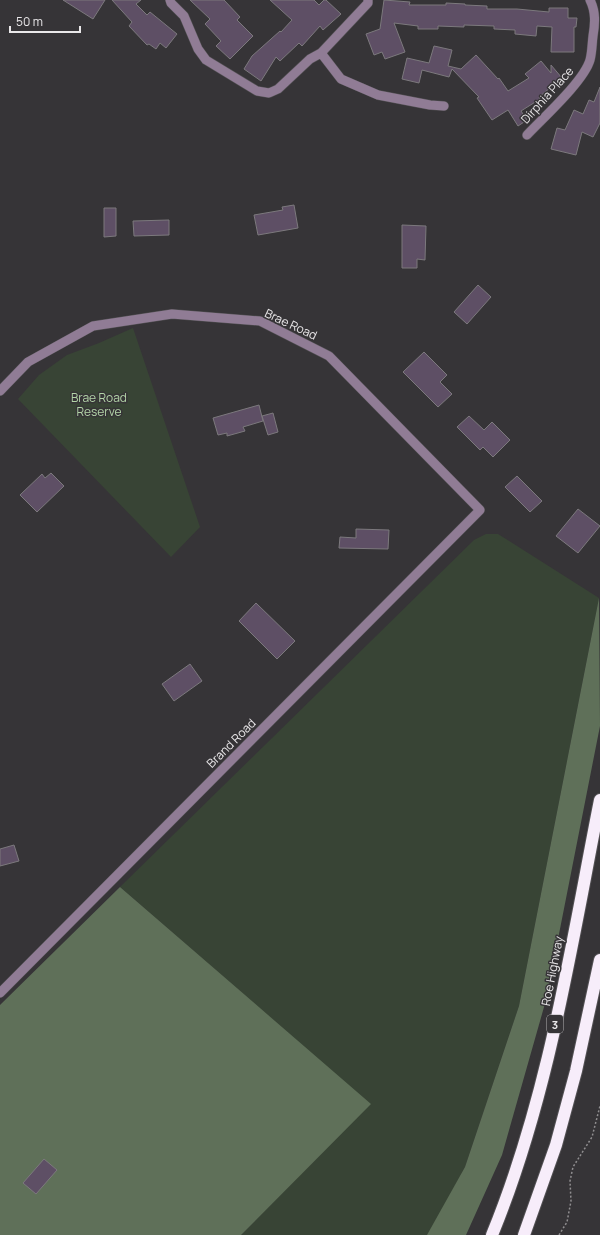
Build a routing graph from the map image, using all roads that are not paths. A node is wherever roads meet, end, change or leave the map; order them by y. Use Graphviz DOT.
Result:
graph roads {
  1 [pos="170,0"];
  2 [pos="368,0"];
  3 [pos="590,0"];
  4 [pos="321,53"];
  5 [pos="444,106"];
  6 [pos="527,135"];
  7 [pos="0,391"];
  8 [pos="480,510"];
  9 [pos="600,800"];
  10 [pos="600,960"];
  11 [pos="0,993"];
  12 [pos="492,1235"];
  13 [pos="524,1235"];
  1 -- 4 [label="street"];
  2 -- 4 [label="street"];
  3 -- 6 [label="street, Dirphia Place"];
  4 -- 5 [label="street"];
  7 -- 8 [label="street, Brae Road"];
  8 -- 11 [label="street, Brand Road"];
  9 -- 12 [label="highway, Roe Highway / 3"];
  10 -- 13 [label="highway"];
}
